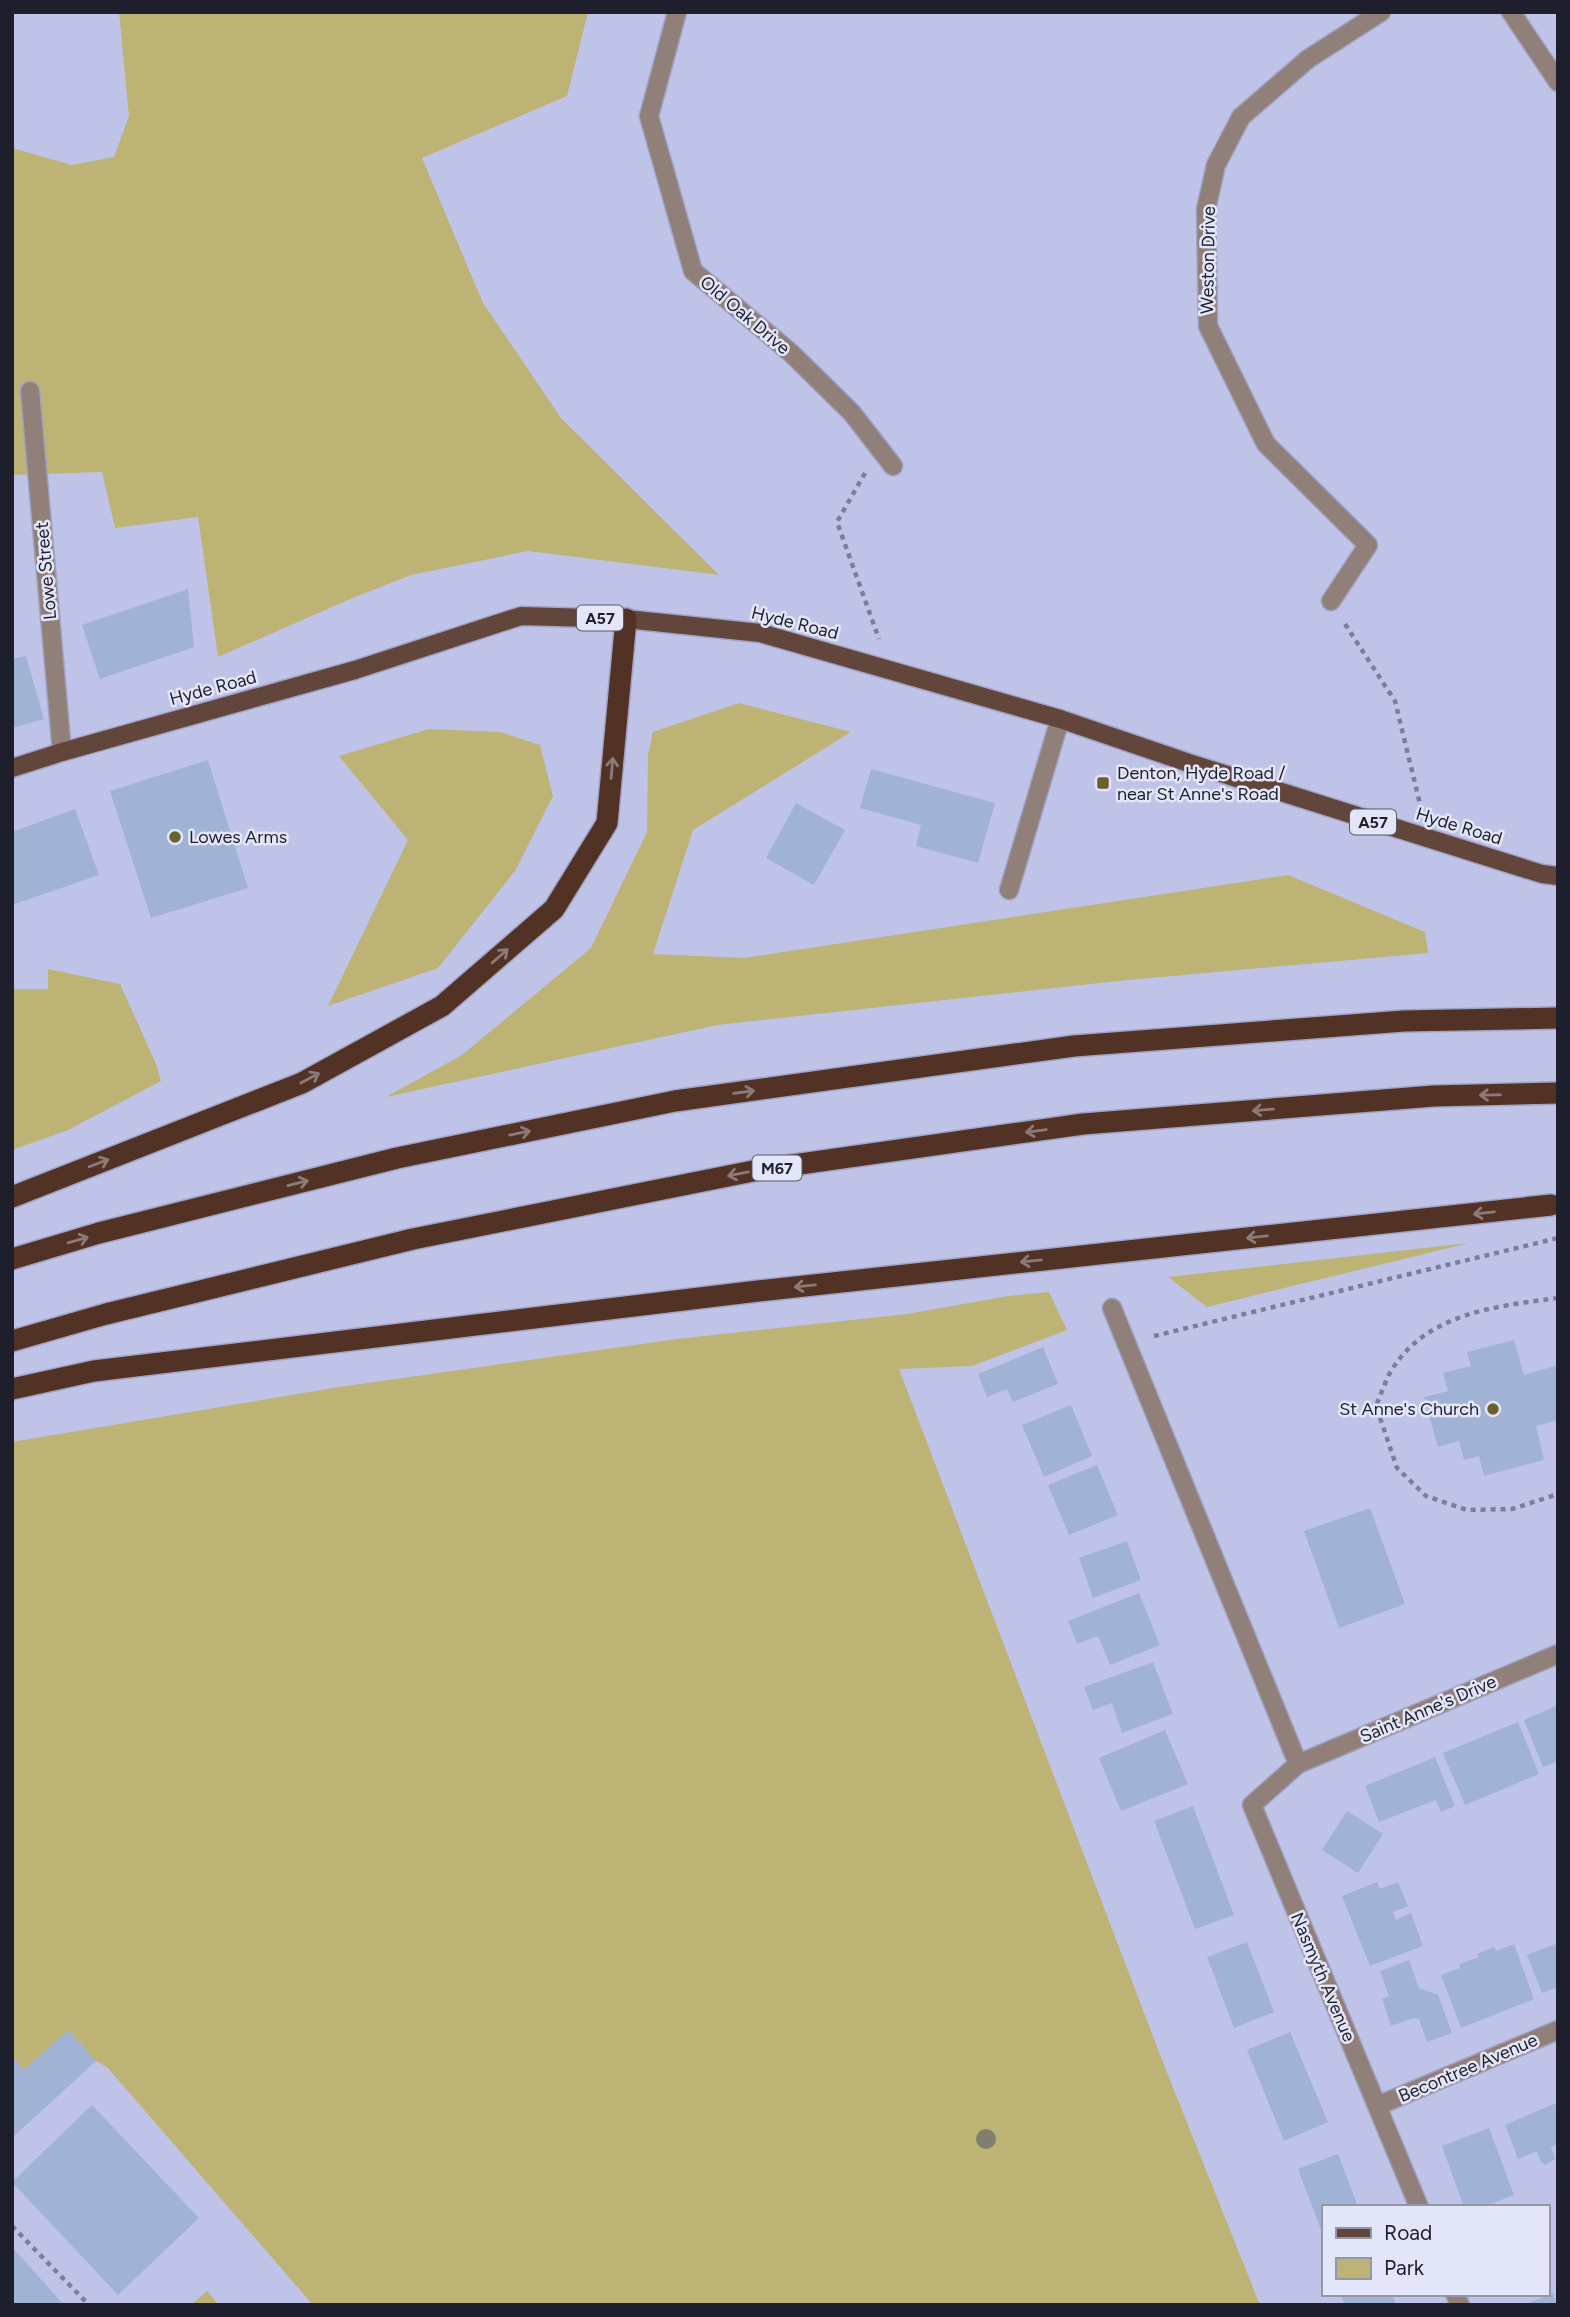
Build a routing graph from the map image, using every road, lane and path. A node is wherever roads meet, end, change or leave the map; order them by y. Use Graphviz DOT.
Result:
graph roads {
  1 [pos="677,12"];
  2 [pos="1381,12"];
  3 [pos="1511,12"];
  4 [pos="1558,82"];
  5 [pos="30,391"];
  6 [pos="881,450"];
  7 [pos="893,466"];
  8 [pos="1331,601"];
  9 [pos="625,619"];
  10 [pos="890,670"];
  11 [pos="1060,719"];
  12 [pos="62,752"];
  13 [pos="12,768"];
  14 [pos="1428,839"];
  15 [pos="1558,876"];
  16 [pos="1009,890"];
  17 [pos="1558,1018"];
  18 [pos="1558,1093"];
  19 [pos="12,1197"];
  20 [pos="1555,1205"];
  21 [pos="1558,1237"];
  22 [pos="12,1259"];
  23 [pos="1558,1298"];
  24 [pos="1112,1308"];
  25 [pos="12,1341"];
  26 [pos="1126,1342"];
  27 [pos="12,1389"];
  28 [pos="1558,1494"];
  29 [pos="1558,1654"];
  30 [pos="1298,1764"];
  31 [pos="1558,2030"];
  32 [pos="1377,2106"];
  33 [pos="1418,2205"];
  34 [pos="12,2226"];
  35 [pos="89,2305"];
  1 -- 6 [label="street, Old Oak Drive"];
  2 -- 8 [label="street, Weston Drive"];
  3 -- 4 [label="street"];
  5 -- 12 [label="street, Lowe Street"];
  6 -- 7 [label="street, Old Oak Drive"];
  6 -- 10 [label="path"];
  8 -- 14 [label="path"];
  9 -- 10 [label="main road, Hyde Road / A57"];
  9 -- 12 [label="main road, Hyde Road / A57"];
  19 -- 9 [label="highway, one-way"];
  10 -- 11 [label="main road, Hyde Road / A57"];
  11 -- 14 [label="main road, Hyde Road / A57"];
  11 -- 16 [label="street"];
  12 -- 13 [label="main road, Hyde Road / A57"];
  14 -- 15 [label="main road, Hyde Road / A57"];
  22 -- 17 [label="highway, one-way"];
  18 -- 25 [label="highway, M67, one-way"];
  20 -- 27 [label="highway, one-way"];
  21 -- 26 [label="path"];
  23 -- 28 [label="path"];
  24 -- 26 [label="street"];
  26 -- 30 [label="street"];
  29 -- 30 [label="street, Saint Anne's Drive"];
  30 -- 32 [label="street, Nasmyth Avenue"];
  31 -- 32 [label="street, Becontree Avenue"];
  32 -- 33 [label="street, Nasmyth Avenue"];
  34 -- 35 [label="path"];
}
